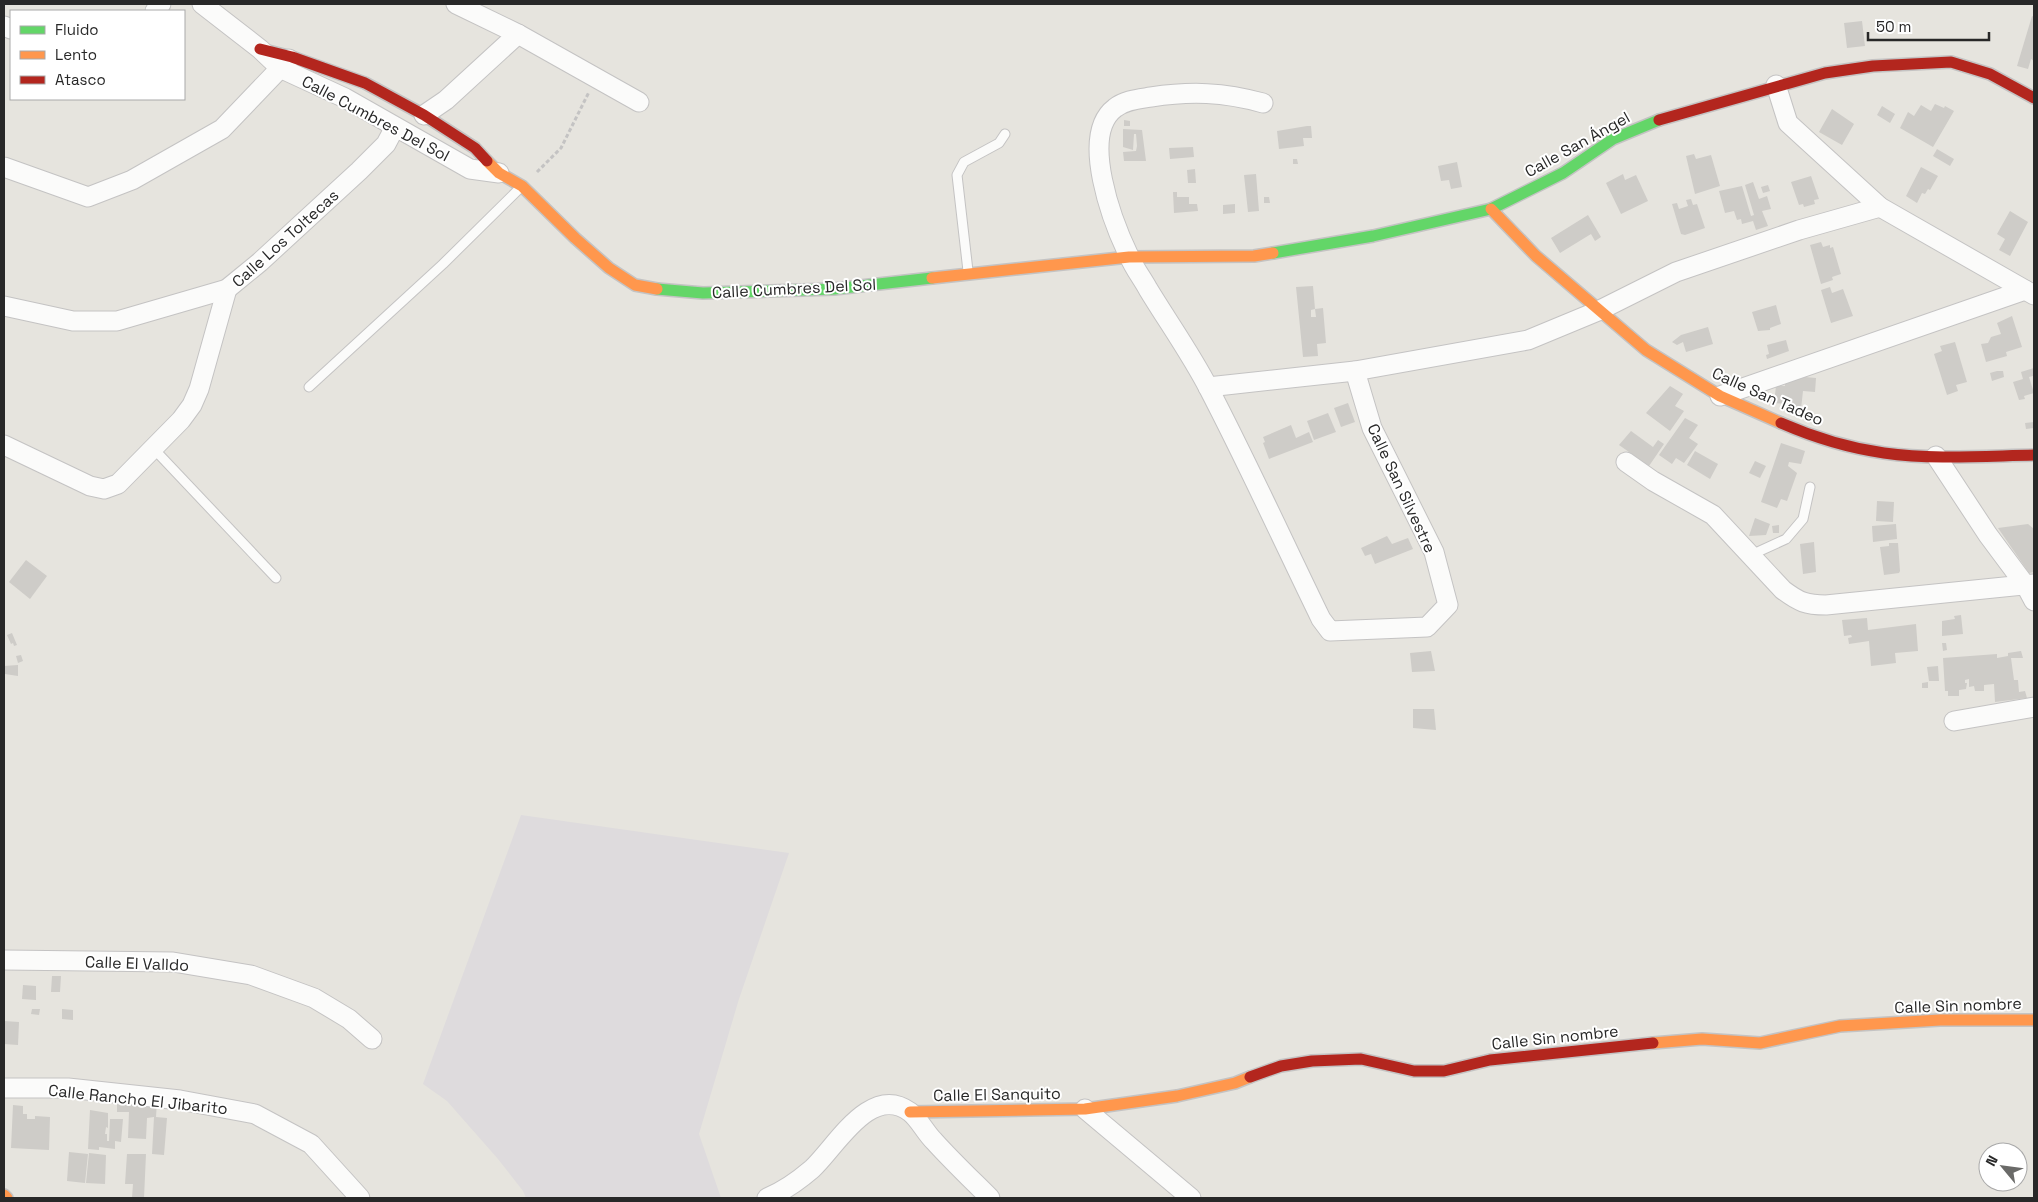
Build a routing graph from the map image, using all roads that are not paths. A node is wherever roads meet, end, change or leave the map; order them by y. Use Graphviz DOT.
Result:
graph roads {
  1 [pos="202,4"];
  2 [pos="456,4"];
  3 [pos="518,34"];
  4 [pos="286,62"];
  5 [pos="1776,85"];
  6 [pos="2034,98"];
  7 [pos="639,102"];
  8 [pos="1263,103"];
  9 [pos="424,115"];
  10 [pos="395,127"];
  11 [pos="1005,134"];
  12 [pos="4,167"];
  13 [pos="499,173"];
  14 [pos="522,186"];
  15 [pos="1880,208"];
  16 [pos="1491,209"];
  17 [pos="1129,257"];
  18 [pos="969,274"];
  19 [pos="227,290"];
  20 [pos="2030,292"];
  21 [pos="4,306"];
  22 [pos="1598,310"];
  23 [pos="1355,370"];
  24 [pos="309,387"];
  25 [pos="1208,387"];
  26 [pos="1720,396"];
  27 [pos="4,445"];
  28 [pos="153,448"];
  29 [pos="2034,455"];
  30 [pos="1936,456"];
  31 [pos="1626,462"];
  32 [pos="1810,487"];
  33 [pos="1750,555"];
  34 [pos="276,578"];
  35 [pos="2031,590"];
  36 [pos="2034,707"];
  37 [pos="1954,721"];
  38 [pos="4,960"];
  39 [pos="2034,1020"];
  40 [pos="372,1039"];
  41 [pos="4,1088"];
  42 [pos="1085,1109"];
  43 [pos="910,1112"];
  44 [pos="4,1195"];
  45 [pos="7,1198"];
  46 [pos="360,1198"];
  47 [pos="767,1198"];
  48 [pos="990,1198"];
  49 [pos="1190,1198"];
  1 -- 4 [label="street, Calle Cumbres Del Sol"];
  2 -- 3 [label="street"];
  3 -- 7 [label="street"];
  3 -- 9 [label="street"];
  4 -- 9 [label="street, Calle Cumbres Del Sol"];
  4 -- 10 [label="street, Calle Cumbres Del Sol"];
  4 -- 12 [label="street"];
  5 -- 6 [label="street, Calle San Ángel"];
  5 -- 15 [label="street"];
  5 -- 16 [label="street, Calle San Ángel"];
  8 -- 17 [label="street"];
  9 -- 13 [label="street, Calle Cumbres Del Sol"];
  10 -- 13 [label="street, Calle Cumbres Del Sol"];
  10 -- 19 [label="street, Calle Los Toltecas"];
  11 -- 18 [label="lane"];
  13 -- 14 [label="street, Calle Cumbres Del Sol"];
  14 -- 18 [label="street, Calle Cumbres Del Sol"];
  14 -- 24 [label="lane"];
  15 -- 20 [label="street"];
  15 -- 22 [label="street"];
  16 -- 17 [label="street, Calle San Ángel"];
  16 -- 22 [label="street, Calle San Tadeo"];
  17 -- 18 [label="street, Calle Cumbres Del Sol"];
  17 -- 25 [label="street"];
  19 -- 21 [label="street, Calle Los Toltecas"];
  19 -- 28 [label="street"];
  20 -- 26 [label="street"];
  22 -- 23 [label="street"];
  22 -- 26 [label="street, Calle San Tadeo"];
  23 -- 25 [label="street"];
  23 -- 25 [label="street, Calle San Silvestre"];
  26 -- 30 [label="street, Calle San Tadeo"];
  27 -- 28 [label="street"];
  28 -- 34 [label="lane"];
  29 -- 30 [label="street, Calle San Tadeo"];
  30 -- 35 [label="street"];
  31 -- 33 [label="street"];
  32 -- 33 [label="lane"];
  33 -- 35 [label="street"];
  36 -- 37 [label="street"];
  38 -- 40 [label="street, Calle El Valldo"];
  39 -- 42 [label="street, Calle Sin nombre"];
  41 -- 46 [label="street, Calle Rancho El Jibarito"];
  42 -- 43 [label="street, Calle El Sanquito"];
  42 -- 49 [label="street"];
  43 -- 47 [label="street"];
  43 -- 48 [label="street"];
  44 -- 45 [label="street"];
}
